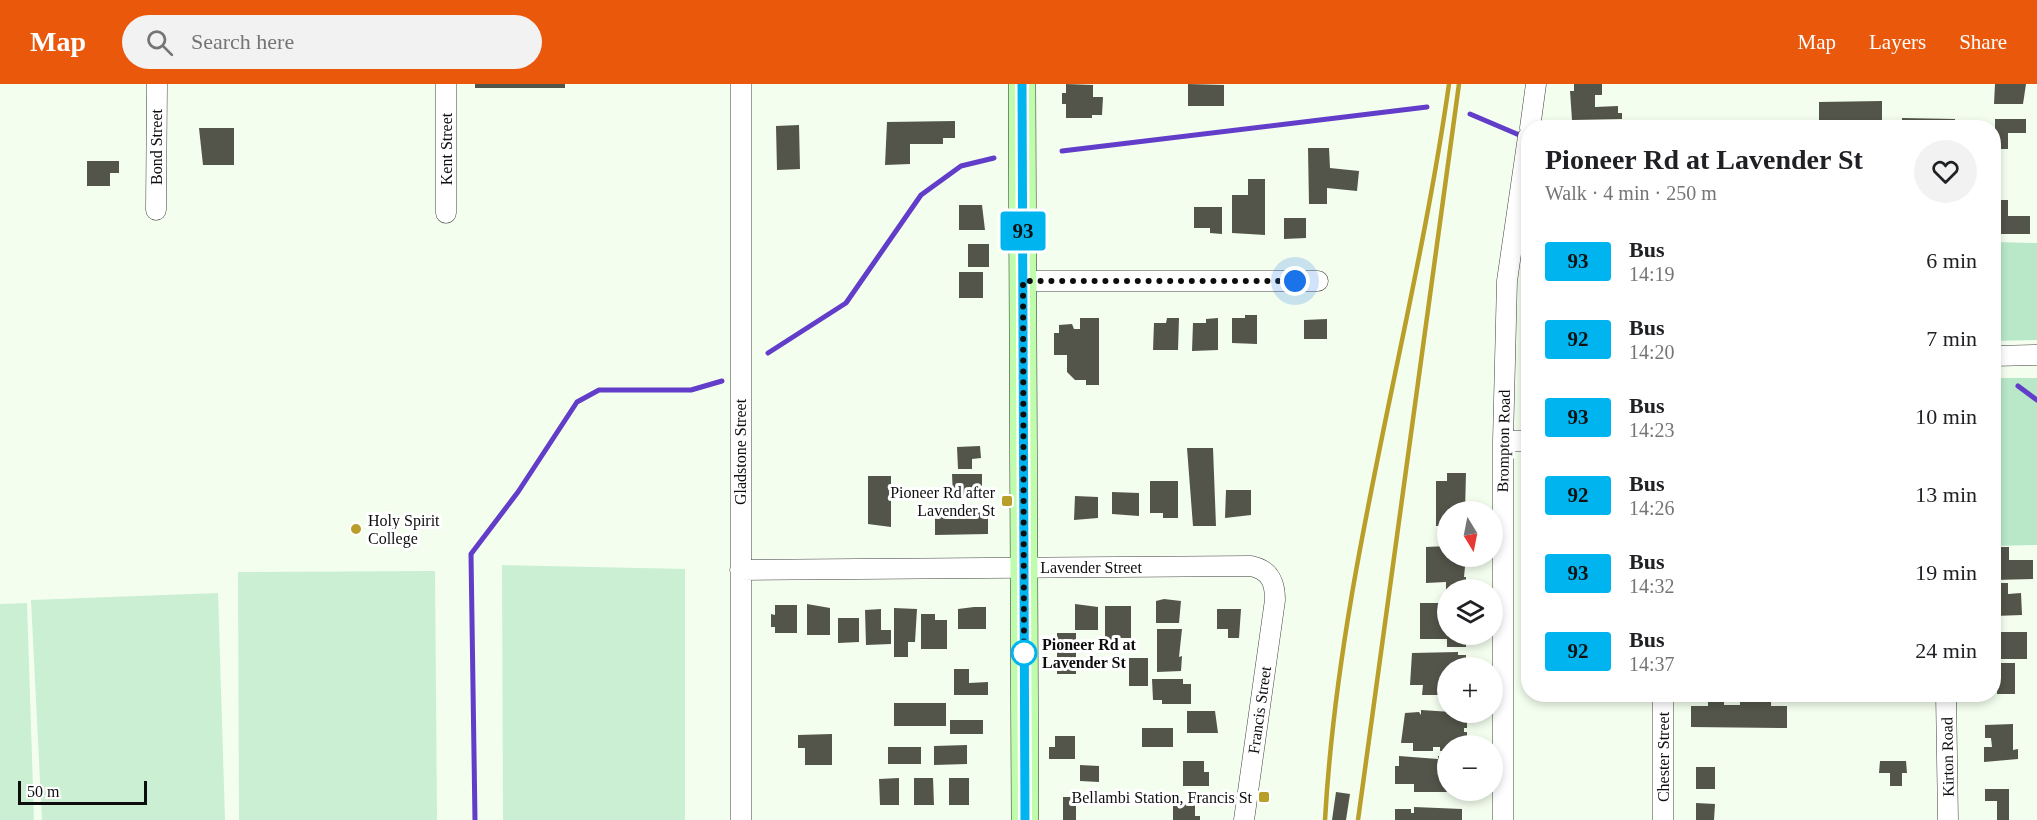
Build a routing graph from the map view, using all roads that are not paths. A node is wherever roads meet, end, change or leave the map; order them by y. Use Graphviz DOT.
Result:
graph roads {
  1 [pos="157,84"];
  2 [pos="446,84"];
  3 [pos="741,84"];
  4 [pos="1022,84"];
  5 [pos="1536,84"];
  6 [pos="1531,120"];
  7 [pos="1521,185"];
  8 [pos="156,210"];
  9 [pos="446,213"];
  10 [pos="1023,281"];
  11 [pos="1318,281"];
  12 [pos="2037,355"];
  13 [pos="2001,356"];
  14 [pos="1503,441"];
  15 [pos="1521,441"];
  16 [pos="1024,567"];
  17 [pos="740,570"];
  18 [pos="1275,600"];
  19 [pos="1663,702"];
  20 [pos="1946,702"];
  21 [pos="1025,819"];
  22 [pos="741,820"];
  23 [pos="1244,820"];
  24 [pos="1503,820"];
  25 [pos="1663,820"];
  26 [pos="1948,820"];
  1 -- 8 [label="street, Bond Street"];
  2 -- 9 [label="street, Kent Street"];
  3 -- 17 [label="street, Gladstone Street"];
  4 -- 10 [label="main road"];
  5 -- 6 [label="street"];
  7 -- 14 [label="street, Brompton Road"];
  10 -- 11 [label="street"];
  10 -- 16 [label="main road"];
  12 -- 13 [label="street"];
  14 -- 15 [label="street"];
  14 -- 24 [label="street, Brompton Road"];
  16 -- 17 [label="street, Lavender Street"];
  16 -- 18 [label="street, Lavender Street"];
  16 -- 21 [label="main road"];
  17 -- 22 [label="street, Gladstone Street"];
  18 -- 23 [label="street, Francis Street"];
  19 -- 25 [label="street, Chester Street"];
  20 -- 26 [label="street, Kirton Road"];
}
